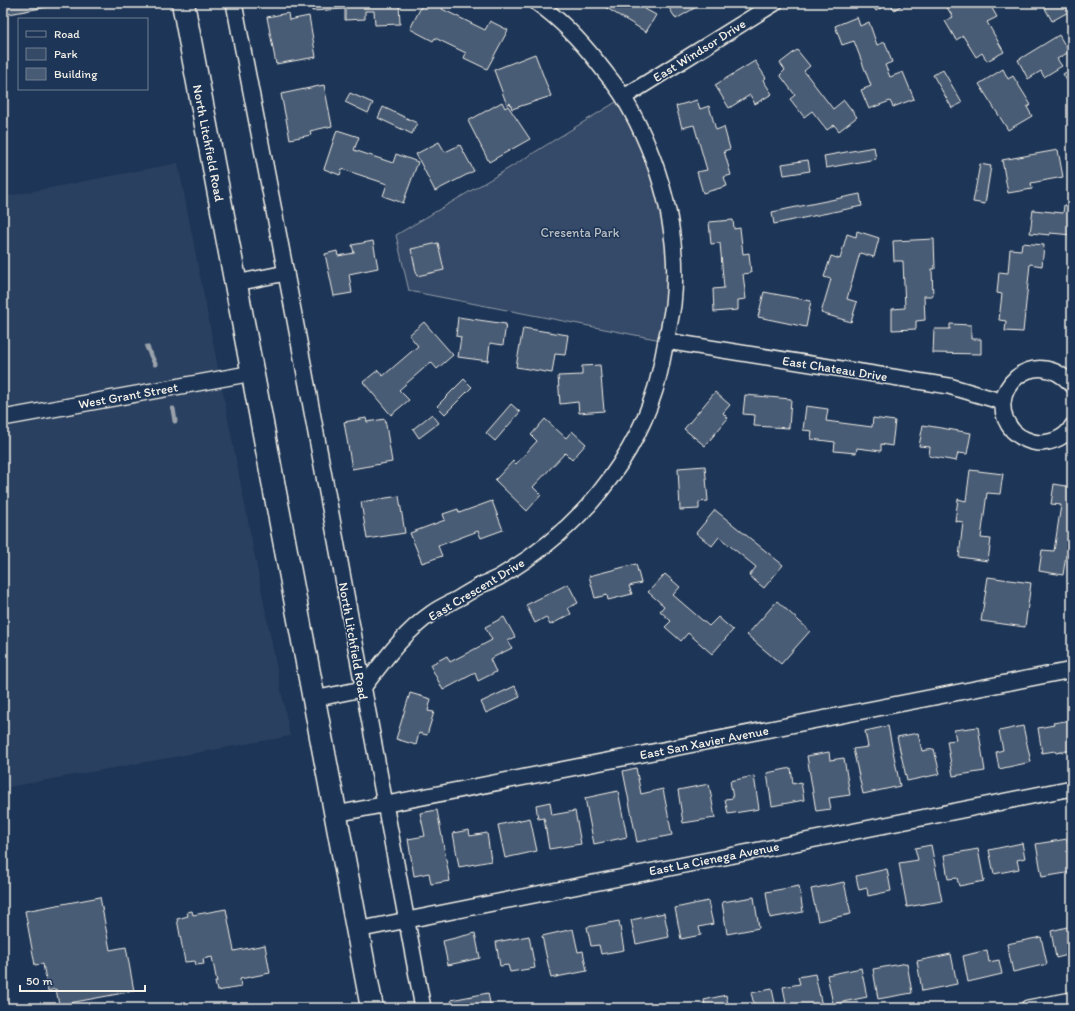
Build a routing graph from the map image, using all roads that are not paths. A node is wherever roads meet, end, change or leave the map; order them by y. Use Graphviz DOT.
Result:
graph roads {
  1 [pos="183,3"];
  2 [pos="234,3"];
  3 [pos="537,3"];
  4 [pos="775,3"];
  5 [pos="624,97"];
  6 [pos="286,273"];
  7 [pos="236,283"];
  8 [pos="666,341"];
  9 [pos="253,373"];
  10 [pos="1072,385"];
  11 [pos="1003,402"];
  12 [pos="3,418"];
  13 [pos="1072,426"];
  14 [pos="1072,670"];
  15 [pos="362,689"];
  16 [pos="314,699"];
  17 [pos="1072,788"];
  18 [pos="384,804"];
  19 [pos="336,814"];
  20 [pos="406,919"];
  21 [pos="357,930"];
  22 [pos="1072,1000"];
  23 [pos="372,1008"];
  24 [pos="422,1008"];
  25 [pos="1028,1008"];
  1 -- 7 [label="main road, North Litchfield Road"];
  2 -- 6 [label="street, North Litchfield Road"];
  3 -- 5 [label="street, East Crescent Drive"];
  4 -- 5 [label="street, East Windsor Drive"];
  5 -- 8 [label="street, East Crescent Drive"];
  6 -- 7 [label="street"];
  6 -- 15 [label="street, North Litchfield Road"];
  7 -- 9 [label="main road, North Litchfield Road"];
  8 -- 11 [label="street, East Chateau Drive"];
  8 -- 15 [label="street, East Crescent Drive"];
  9 -- 12 [label="street, West Grant Street"];
  9 -- 16 [label="main road, North Litchfield Road"];
  10 -- 11 [label="street"];
  11 -- 13 [label="street"];
  14 -- 18 [label="street, East San Xavier Avenue"];
  15 -- 16 [label="street"];
  15 -- 18 [label="street, North Litchfield Road"];
  16 -- 19 [label="main road, North Litchfield Road"];
  17 -- 20 [label="street, East La Cienega Avenue"];
  18 -- 19 [label="street, East San Xavier Avenue"];
  18 -- 20 [label="street, North Litchfield Road"];
  19 -- 21 [label="main road, North Litchfield Road"];
  20 -- 21 [label="street, East La Cienega Avenue"];
  20 -- 24 [label="street, North Litchfield Road"];
  21 -- 23 [label="main road, North Litchfield Road"];
  22 -- 25 [label="street"];
}
